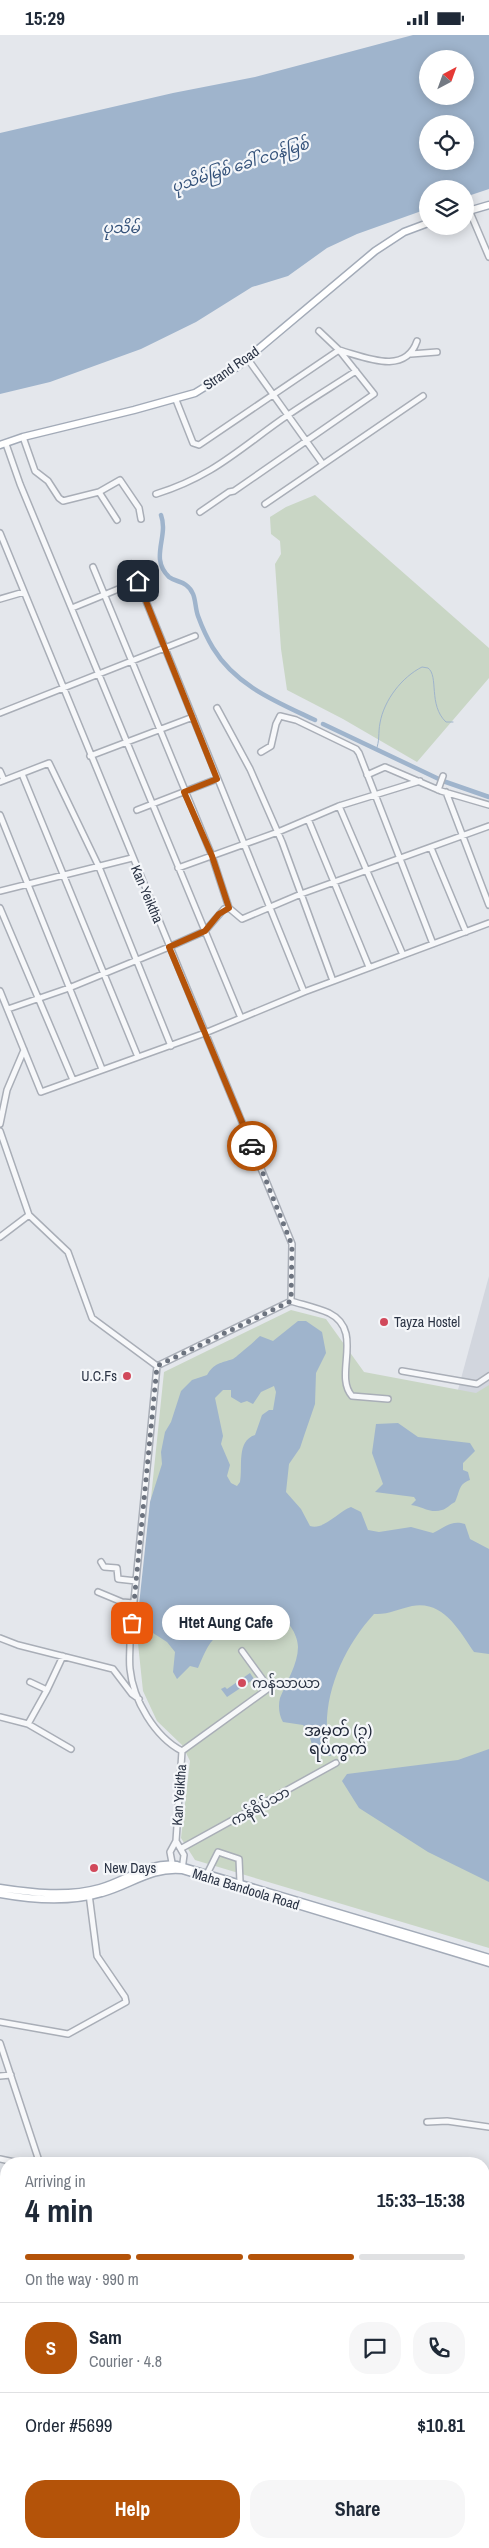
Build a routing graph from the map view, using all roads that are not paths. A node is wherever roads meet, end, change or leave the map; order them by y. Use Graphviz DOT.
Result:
graph roads {
  1 [pos="489,205"];
  2 [pos="474,209"];
  3 [pos="419,226"];
  4 [pos="474,226"];
  5 [pos="489,257"];
  6 [pos="319,331"];
  7 [pos="417,341"];
  8 [pos="339,350"];
  9 [pos="437,352"];
  10 [pos="411,354"];
  11 [pos="247,358"];
  12 [pos="356,371"];
  13 [pos="274,394"];
  14 [pos="423,396"];
  15 [pos="176,400"];
  16 [pos="288,415"];
  17 [pos="22,437"];
  18 [pos="306,440"];
  19 [pos="3,444"];
  20 [pos="322,463"];
  21 [pos="99,492"];
  22 [pos="156,494"];
  23 [pos="265,504"];
  24 [pos="200,512"];
  25 [pos="141,519"];
  26 [pos="117,520"];
  27 [pos="0,533"];
  28 [pos="131,564"];
  29 [pos="93,567"];
  30 [pos="138,581"];
  31 [pos="24,592"];
  32 [pos="104,594"];
  33 [pos="0,599"];
  34 [pos="72,608"];
  35 [pos="195,636"];
  36 [pos="164,649"];
  37 [pos="131,663"];
  38 [pos="98,675"];
  39 [pos="63,688"];
  40 [pos="217,708"];
  41 [pos="0,713"];
  42 [pos="194,717"];
  43 [pos="159,731"];
  44 [pos="126,743"];
  45 [pos="261,751"];
  46 [pos="90,756"];
  47 [pos="0,771"];
  48 [pos="22,774"];
  49 [pos="367,775"];
  50 [pos="443,776"];
  51 [pos="217,779"];
  52 [pos="2,781"];
  53 [pos="420,781"];
  54 [pos="439,788"];
  55 [pos="184,792"];
  56 [pos="446,793"];
  57 [pos="375,795"];
  58 [pos="151,804"];
  59 [pos="489,805"];
  60 [pos="340,806"];
  61 [pos="137,810"];
  62 [pos="0,815"];
  63 [pos="308,819"];
  64 [pos="489,826"];
  65 [pos="278,832"];
  66 [pos="463,836"];
  67 [pos="245,844"];
  68 [pos="432,848"];
  69 [pos="212,856"];
  70 [pos="132,858"];
  71 [pos="400,859"];
  72 [pos="98,867"];
  73 [pos="178,868"];
  74 [pos="367,871"];
  75 [pos="62,876"];
  76 [pos="28,884"];
  77 [pos="335,884"];
  78 [pos="0,891"];
  79 [pos="301,894"];
  80 [pos="489,905"];
  81 [pos="271,907"];
  82 [pos="0,908"];
  83 [pos="229,908"];
  84 [pos="489,923"];
  85 [pos="205,931"];
  86 [pos="466,932"];
  87 [pos="433,944"];
  88 [pos="169,947"];
  89 [pos="402,955"];
  90 [pos="136,961"];
  91 [pos="369,967"];
  92 [pos="104,974"];
  93 [pos="333,981"];
  94 [pos="70,988"];
  95 [pos="0,991"];
  96 [pos="304,992"];
  97 [pos="39,997"];
  98 [pos="8,1009"];
  99 [pos="240,1019"];
  100 [pos="206,1033"];
  101 [pos="171,1046"];
  102 [pos="24,1050"];
  103 [pos="138,1057"];
  104 [pos="102,1069"];
  105 [pos="73,1080"];
  106 [pos="0,1124"];
  107 [pos="0,1131"];
  108 [pos="29,1215"];
  109 [pos="0,1237"];
  110 [pos="291,1301"];
  111 [pos="157,1366"];
  112 [pos="402,1371"];
  113 [pos="489,1376"];
  114 [pos="388,1399"];
  115 [pos="101,1561"];
  116 [pos="104,1567"];
  117 [pos="100,1573"];
  118 [pos="136,1581"];
  119 [pos="98,1592"];
  120 [pos="134,1603"];
  121 [pos="0,1638"];
  122 [pos="242,1651"];
  123 [pos="63,1656"];
  124 [pos="132,1679"];
  125 [pos="30,1682"];
  126 [pos="124,1683"];
  127 [pos="48,1690"];
  128 [pos="139,1699"];
  129 [pos="0,1717"];
  130 [pos="28,1724"];
  131 [pos="71,1749"];
  132 [pos="182,1751"];
  133 [pos="336,1763"];
  134 [pos="176,1841"];
  135 [pos="182,1848"];
  136 [pos="172,1867"];
  137 [pos="183,1868"];
  138 [pos="208,1872"];
  139 [pos="240,1882"];
  140 [pos="0,1888"];
  141 [pos="0,1894"];
  142 [pos="89,1894"];
  143 [pos="489,1958"];
  144 [pos="489,1963"];
  145 [pos="0,2022"];
  146 [pos="0,2043"];
  147 [pos="11,2075"];
  148 [pos="0,2076"];
  149 [pos="427,2122"];
  150 [pos="489,2127"];
  151 [pos="38,2157"];
  1 -- 2 [label="main road"];
  3 -- 11 [label="main road, Strand Road"];
  4 -- 5 [label="street"];
  6 -- 8 [label="street"];
  7 -- 10 [label="street"];
  8 -- 10 [label="street"];
  8 -- 12 [label="street"];
  8 -- 13 [label="street"];
  9 -- 10 [label="street"];
  11 -- 13 [label="street"];
  11 -- 15 [label="main road, Strand Road"];
  12 -- 16 [label="street"];
  12 -- 18 [label="street"];
  13 -- 15 [label="street"];
  13 -- 16 [label="street"];
  14 -- 20 [label="street"];
  15 -- 17 [label="main road, Strand Road"];
  16 -- 18 [label="street"];
  16 -- 22 [label="street"];
  17 -- 19 [label="main road, Strand Road"];
  17 -- 21 [label="street"];
  18 -- 20 [label="street"];
  18 -- 24 [label="street"];
  19 -- 34 [label="street"];
  20 -- 23 [label="street"];
  21 -- 25 [label="street"];
  21 -- 26 [label="street"];
  27 -- 31 [label="street, Kan Yeiktha"];
  28 -- 30 [label="street"];
  29 -- 32 [label="street"];
  30 -- 32 [label="street"];
  30 -- 36 [label="street"];
  31 -- 33 [label="street"];
  31 -- 39 [label="street, Kan Yeiktha"];
  32 -- 34 [label="street"];
  32 -- 37 [label="street"];
  34 -- 38 [label="street"];
  35 -- 36 [label="street"];
  36 -- 37 [label="street"];
  36 -- 42 [label="street"];
  37 -- 38 [label="street"];
  37 -- 43 [label="street"];
  38 -- 39 [label="street"];
  38 -- 44 [label="street"];
  39 -- 41 [label="street"];
  39 -- 46 [label="street, Kan Yeiktha"];
  40 -- 65 [label="street"];
  42 -- 43 [label="street"];
  42 -- 51 [label="street"];
  43 -- 44 [label="street"];
  43 -- 55 [label="street"];
  44 -- 46 [label="street"];
  44 -- 58 [label="street"];
  45 -- 49 [label="street"];
  46 -- 70 [label="street, Kan Yeiktha"];
  47 -- 52 [label="street"];
  48 -- 52 [label="street"];
  48 -- 72 [label="street"];
  48 -- 75 [label="street"];
  49 -- 53 [label="street"];
  49 -- 57 [label="street"];
  50 -- 54 [label="street"];
  51 -- 55 [label="street"];
  51 -- 67 [label="street"];
  53 -- 54 [label="street"];
  53 -- 57 [label="street"];
  54 -- 56 [label="street"];
  55 -- 58 [label="street"];
  55 -- 69 [label="street"];
  56 -- 59 [label="street"];
  56 -- 66 [label="street"];
  57 -- 60 [label="street"];
  57 -- 71 [label="street"];
  58 -- 61 [label="street"];
  58 -- 73 [label="street"];
  60 -- 63 [label="street"];
  60 -- 74 [label="street"];
  62 -- 76 [label="street"];
  63 -- 65 [label="street"];
  63 -- 77 [label="street"];
  64 -- 66 [label="street"];
  65 -- 67 [label="street"];
  65 -- 79 [label="street"];
  66 -- 68 [label="street"];
  66 -- 80 [label="street"];
  67 -- 69 [label="street"];
  67 -- 81 [label="street"];
  68 -- 71 [label="street"];
  68 -- 86 [label="street"];
  69 -- 73 [label="street"];
  69 -- 83 [label="street"];
  70 -- 72 [label="street"];
  70 -- 88 [label="street, Kan Yeiktha"];
  71 -- 74 [label="street"];
  71 -- 87 [label="street"];
  72 -- 75 [label="street"];
  72 -- 90 [label="street"];
  73 -- 85 [label="street"];
  74 -- 77 [label="street"];
  74 -- 89 [label="street"];
  75 -- 76 [label="street"];
  75 -- 92 [label="street"];
  76 -- 78 [label="street"];
  76 -- 94 [label="street"];
  77 -- 79 [label="street"];
  77 -- 91 [label="street"];
  79 -- 81 [label="street"];
  79 -- 93 [label="street"];
  81 -- 83 [label="street"];
  81 -- 96 [label="street"];
  82 -- 97 [label="street"];
  83 -- 85 [label="street"];
  84 -- 86 [label="street"];
  85 -- 88 [label="street"];
  85 -- 99 [label="street"];
  86 -- 87 [label="street"];
  87 -- 89 [label="street"];
  88 -- 90 [label="street"];
  88 -- 100 [label="street, Kan Yeiktha"];
  89 -- 91 [label="street"];
  90 -- 92 [label="street"];
  90 -- 101 [label="street"];
  91 -- 93 [label="street"];
  92 -- 94 [label="street"];
  92 -- 103 [label="street"];
  93 -- 96 [label="street"];
  94 -- 97 [label="street"];
  94 -- 104 [label="street"];
  95 -- 98 [label="street"];
  96 -- 99 [label="street"];
  97 -- 98 [label="street"];
  97 -- 105 [label="street"];
  98 -- 102 [label="street"];
  99 -- 100 [label="street"];
  100 -- 101 [label="street"];
  100 -- 110 [label="street, Kan Yeiktha"];
  101 -- 103 [label="street"];
  102 -- 105 [label="street"];
  102 -- 106 [label="street"];
  103 -- 104 [label="street"];
  104 -- 105 [label="street"];
  107 -- 108 [label="street"];
  108 -- 109 [label="street"];
  108 -- 111 [label="street"];
  110 -- 111 [label="street"];
  110 -- 114 [label="street"];
  111 -- 118 [label="street, Kan Yeiktha"];
  112 -- 113 [label="street"];
  115 -- 116 [label="street"];
  116 -- 117 [label="street"];
  116 -- 118 [label="street"];
  118 -- 120 [label="street, Kan Yeiktha"];
  119 -- 120 [label="street"];
  120 -- 124 [label="street, Kan Yeiktha"];
  121 -- 123 [label="street"];
  122 -- 132 [label="street"];
  123 -- 126 [label="street"];
  123 -- 127 [label="street"];
  124 -- 126 [label="street"];
  124 -- 128 [label="street, Kan Yeiktha"];
  125 -- 127 [label="street"];
  126 -- 128 [label="street"];
  127 -- 130 [label="street"];
  128 -- 132 [label="street, Kan Yeiktha"];
  129 -- 130 [label="street"];
  130 -- 131 [label="street"];
  132 -- 134 [label="street, Kan Yeiktha"];
  133 -- 135 [label="street, ကန်ရိပ်သာ"];
  134 -- 135 [label="street"];
  134 -- 136 [label="street, Kan Yeiktha"];
  135 -- 137 [label="street"];
  136 -- 137 [label="main road, Maha Bandoola Road"];
  136 -- 142 [label="main road, Maha Bandoola Road"];
  137 -- 138 [label="main road, Maha Bandoola Road"];
  137 -- 144 [label="main road, Maha Bandoola Road"];
  138 -- 139 [label="main road, Maha Bandoola Road"];
  138 -- 139 [label="street"];
  139 -- 143 [label="main road, Maha Bandoola Road"];
  140 -- 142 [label="main road, Maha Bandoola Road"];
  141 -- 142 [label="main road, Maha Bandoola Road"];
  142 -- 145 [label="street"];
  146 -- 147 [label="street"];
  147 -- 148 [label="street"];
  147 -- 151 [label="street"];
  149 -- 150 [label="street"];
}
